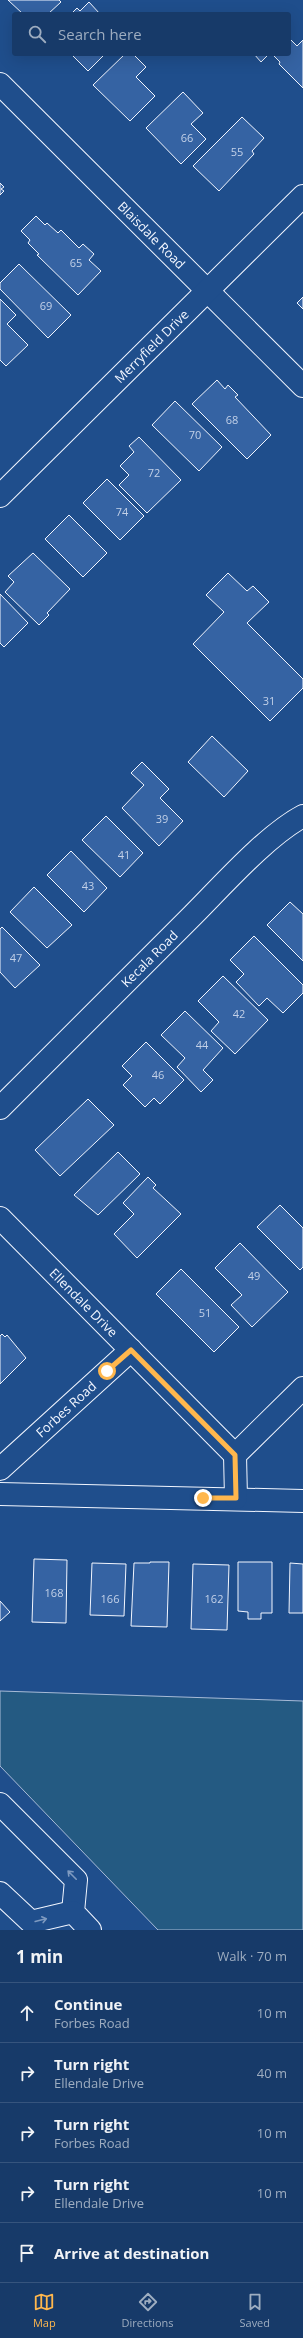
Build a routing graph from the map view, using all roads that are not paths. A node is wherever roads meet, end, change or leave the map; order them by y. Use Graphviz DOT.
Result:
graph roads {
  1 [pos="0,84"];
  2 [pos="303,196"];
  3 [pos="207,291"];
  4 [pos="303,386"];
  5 [pos="0,496"];
  6 [pos="303,816"];
  7 [pos="0,1108"];
  8 [pos="0,1218"];
  9 [pos="131,1350"];
  10 [pos="303,1388"];
  11 [pos="235,1455"];
  12 [pos="0,1469"];
  13 [pos="0,1494"];
  14 [pos="236,1498"];
  15 [pos="303,1501"];
  16 [pos="0,1804"];
  17 [pos="0,1893"];
  18 [pos="73,1912"];
  19 [pos="90,1930"];
  1 -- 3 [label="street, Blaisdale Road"];
  2 -- 3 [label="street, Merryfield Drive"];
  3 -- 4 [label="street, Blaisdale Road"];
  3 -- 5 [label="street, Merryfield Drive"];
  6 -- 7 [label="street, Kecala Road"];
  8 -- 9 [label="street, Ellendale Drive"];
  9 -- 11 [label="street, Ellendale Drive"];
  9 -- 12 [label="street, Forbes Road"];
  10 -- 11 [label="street"];
  11 -- 14 [label="street"];
  13 -- 14 [label="street"];
  14 -- 15 [label="street"];
  18 -- 16 [label="street, one-way"];
  17 -- 18 [label="street, one-way"];
  18 -- 19 [label="street"];
}
